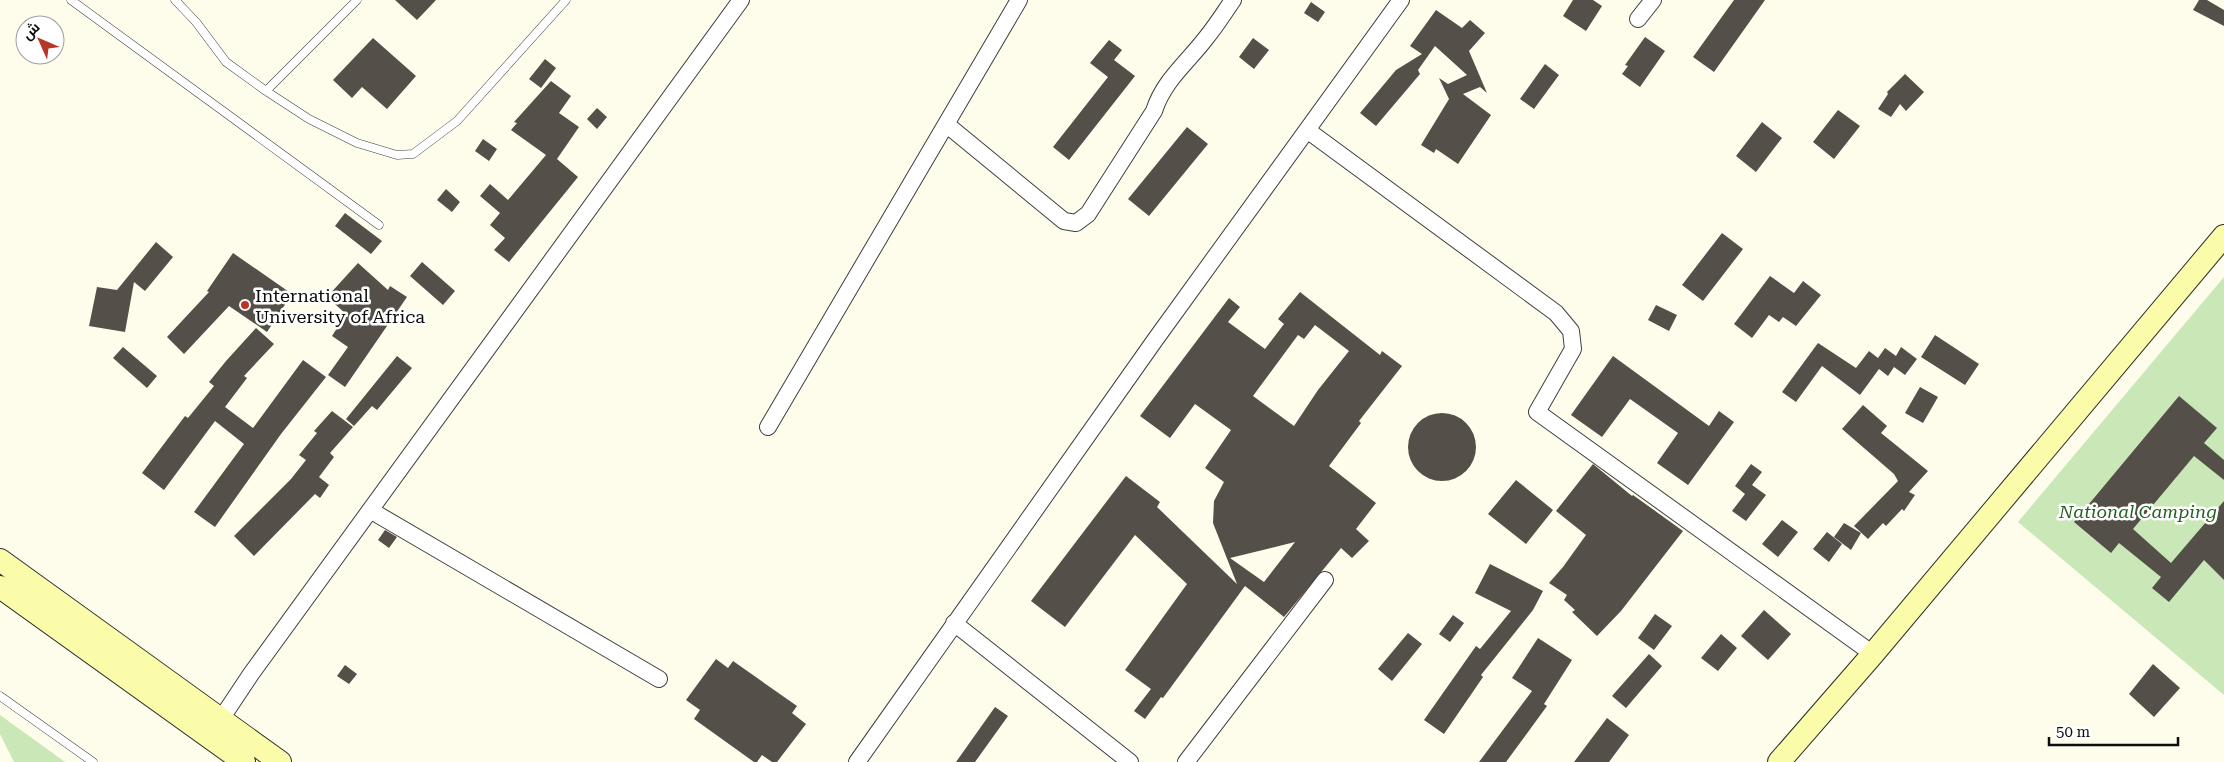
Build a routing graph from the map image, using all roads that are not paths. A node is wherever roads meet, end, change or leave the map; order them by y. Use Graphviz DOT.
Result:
graph roads {
  1 [pos="71,0"];
  2 [pos="175,0"];
  3 [pos="357,0"];
  4 [pos="566,0"];
  5 [pos="741,0"];
  6 [pos="1019,0"];
  7 [pos="1233,0"];
  8 [pos="1401,0"];
  9 [pos="1653,0"];
  10 [pos="1638,19"];
  11 [pos="266,91"];
  12 [pos="946,124"];
  13 [pos="1307,130"];
  14 [pos="379,225"];
  15 [pos="2224,236"];
  16 [pos="768,427"];
  17 [pos="370,510"];
  18 [pos="0,560"];
  19 [pos="1325,580"];
  20 [pos="0,586"];
  21 [pos="954,623"];
  22 [pos="1873,654"];
  23 [pos="659,679"];
  24 [pos="0,696"];
  25 [pos="221,719"];
  26 [pos="93,762"];
  27 [pos="244,762"];
  28 [pos="280,762"];
  29 [pos="857,762"];
  30 [pos="1130,762"];
  31 [pos="1186,762"];
  32 [pos="1779,762"];
  1 -- 14 [label="lane"];
  2 -- 11 [label="lane"];
  3 -- 11 [label="lane"];
  4 -- 11 [label="lane"];
  5 -- 17 [label="street"];
  6 -- 12 [label="street"];
  7 -- 12 [label="street"];
  8 -- 13 [label="street"];
  9 -- 10 [label="street"];
  12 -- 16 [label="street"];
  13 -- 21 [label="street"];
  13 -- 22 [label="street"];
  15 -- 22 [label="street"];
  17 -- 23 [label="street"];
  17 -- 25 [label="street"];
  18 -- 25 [label="street"];
  19 -- 31 [label="street"];
  20 -- 27 [label="street"];
  21 -- 29 [label="street"];
  21 -- 30 [label="street"];
  22 -- 32 [label="street"];
  24 -- 26 [label="lane"];
  25 -- 28 [label="street"];
}
